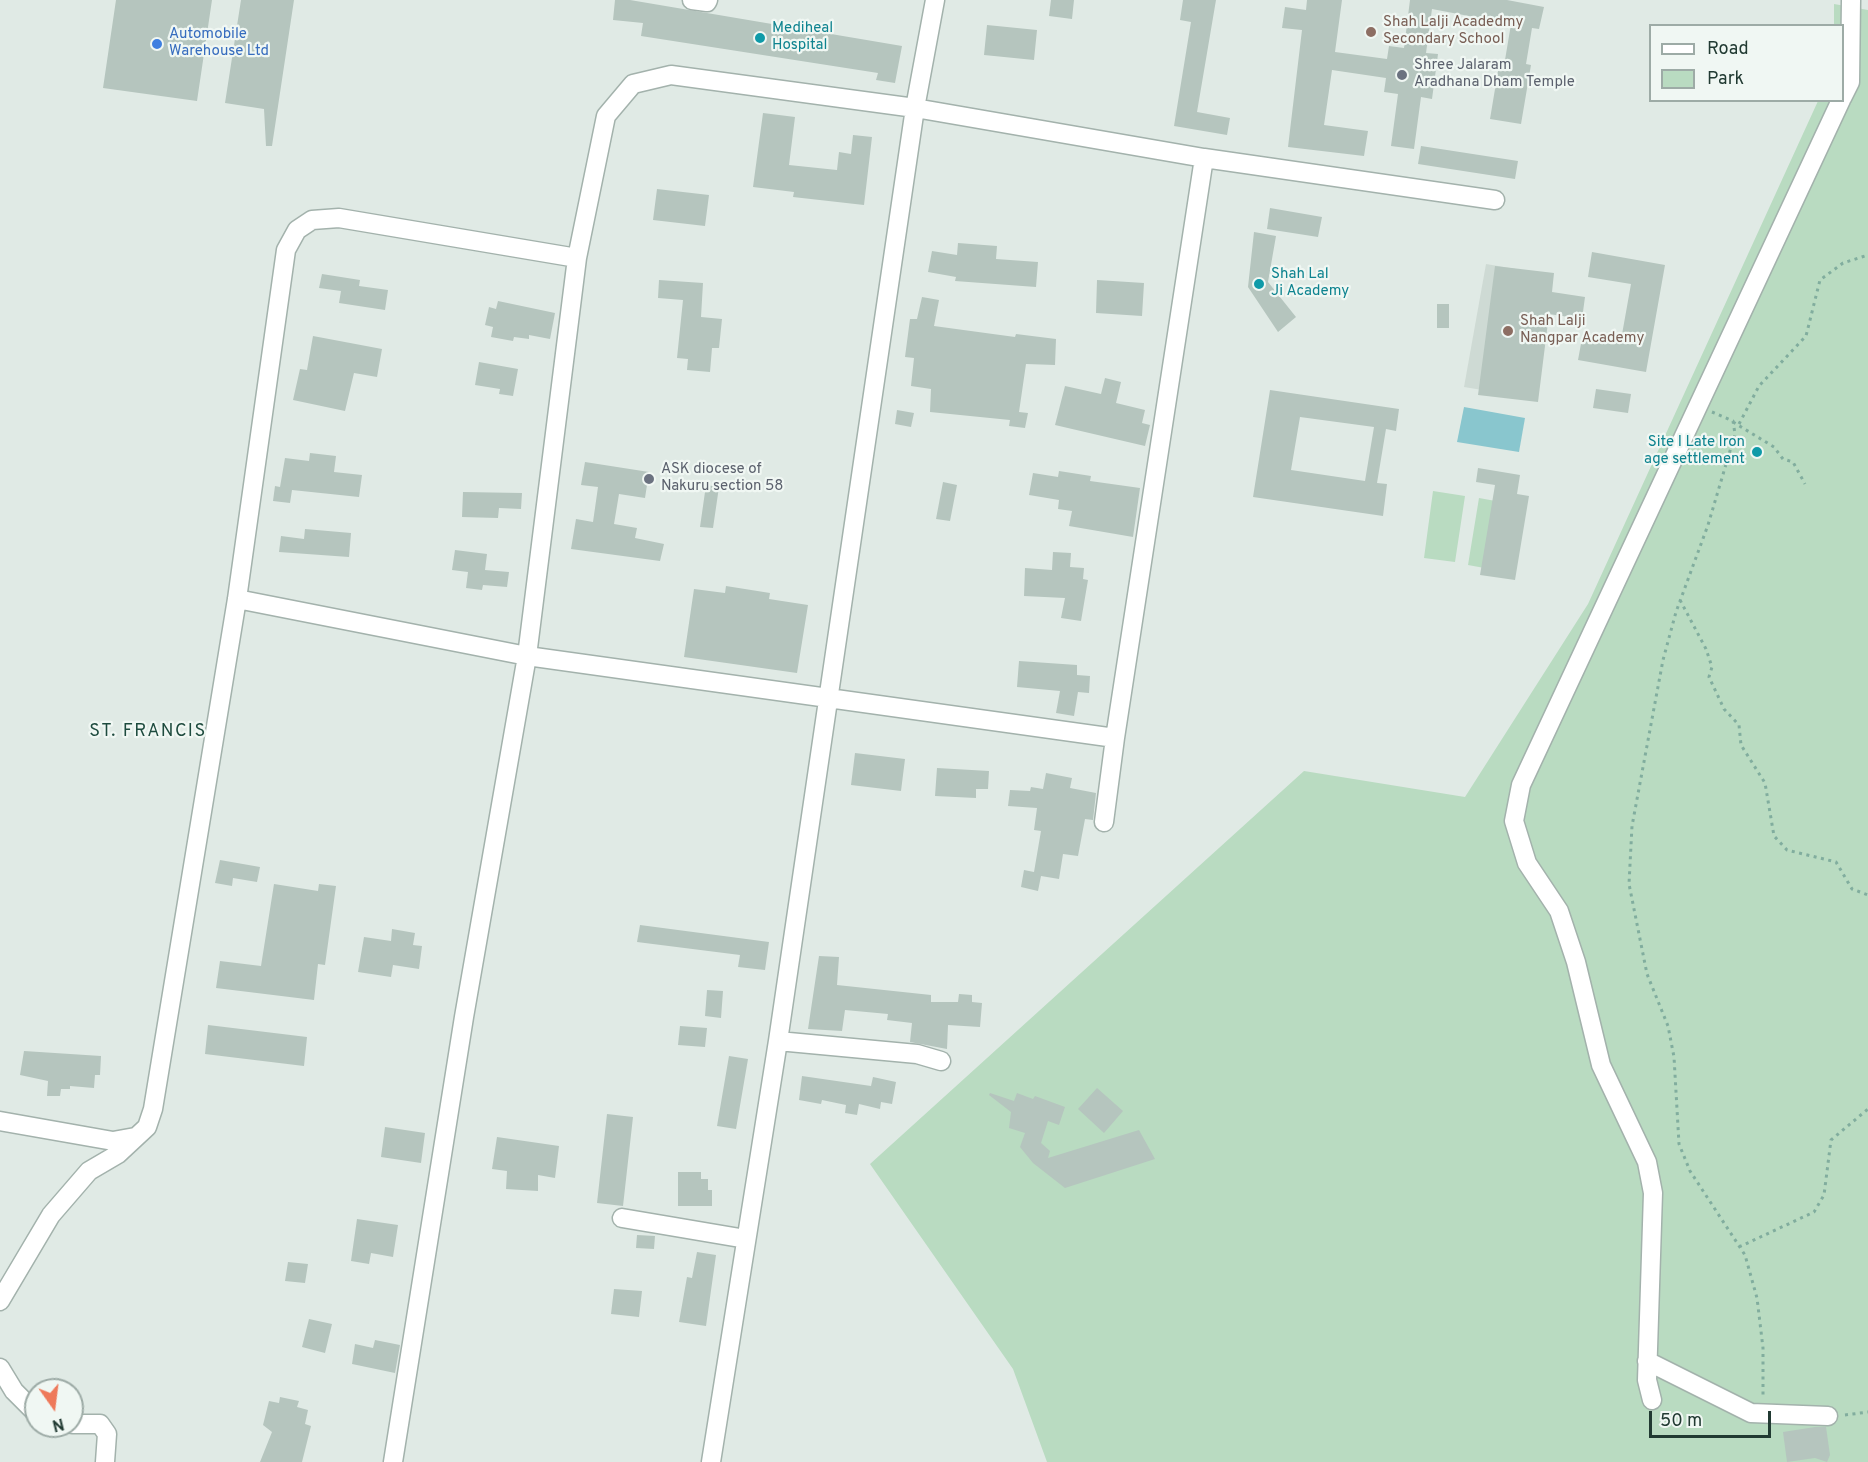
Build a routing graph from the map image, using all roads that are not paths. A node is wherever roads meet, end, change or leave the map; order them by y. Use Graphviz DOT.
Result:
graph roads {
  1 [pos="692,0"];
  2 [pos="708,0"];
  3 [pos="935,0"];
  4 [pos="1851,0"];
  5 [pos="1844,95"];
  6 [pos="1841,102"];
  7 [pos="915,108"];
  8 [pos="1204,158"];
  9 [pos="1494,200"];
  10 [pos="577,258"];
  11 [pos="237,599"];
  12 [pos="527,656"];
  13 [pos="829,697"];
  14 [pos="1114,738"];
  15 [pos="1104,822"];
  16 [pos="778,1041"];
  17 [pos="941,1061"];
  18 [pos="0,1121"];
  19 [pos="137,1137"];
  20 [pos="622,1218"];
  21 [pos="746,1239"];
  22 [pos="0,1301"];
  23 [pos="1647,1360"];
  24 [pos="0,1368"];
  25 [pos="1652,1400"];
  26 [pos="24,1401"];
  27 [pos="1828,1416"];
  28 [pos="84,1424"];
  29 [pos="105,1462"];
  30 [pos="393,1462"];
  31 [pos="711,1462"];
  1 -- 2 [label="street"];
  3 -- 7 [label="street"];
  4 -- 5 [label="street"];
  6 -- 23 [label="street"];
  7 -- 8 [label="street"];
  7 -- 10 [label="street"];
  7 -- 13 [label="street"];
  8 -- 9 [label="street"];
  8 -- 14 [label="street"];
  10 -- 11 [label="street"];
  10 -- 12 [label="street"];
  11 -- 12 [label="street"];
  11 -- 19 [label="street"];
  12 -- 13 [label="street"];
  12 -- 30 [label="street"];
  13 -- 14 [label="street"];
  13 -- 16 [label="street"];
  14 -- 15 [label="street"];
  16 -- 17 [label="street"];
  16 -- 21 [label="street"];
  18 -- 19 [label="street"];
  19 -- 22 [label="street"];
  20 -- 21 [label="street"];
  21 -- 31 [label="street"];
  23 -- 25 [label="street"];
  23 -- 27 [label="street"];
  24 -- 26 [label="street"];
  28 -- 29 [label="street"];
}
